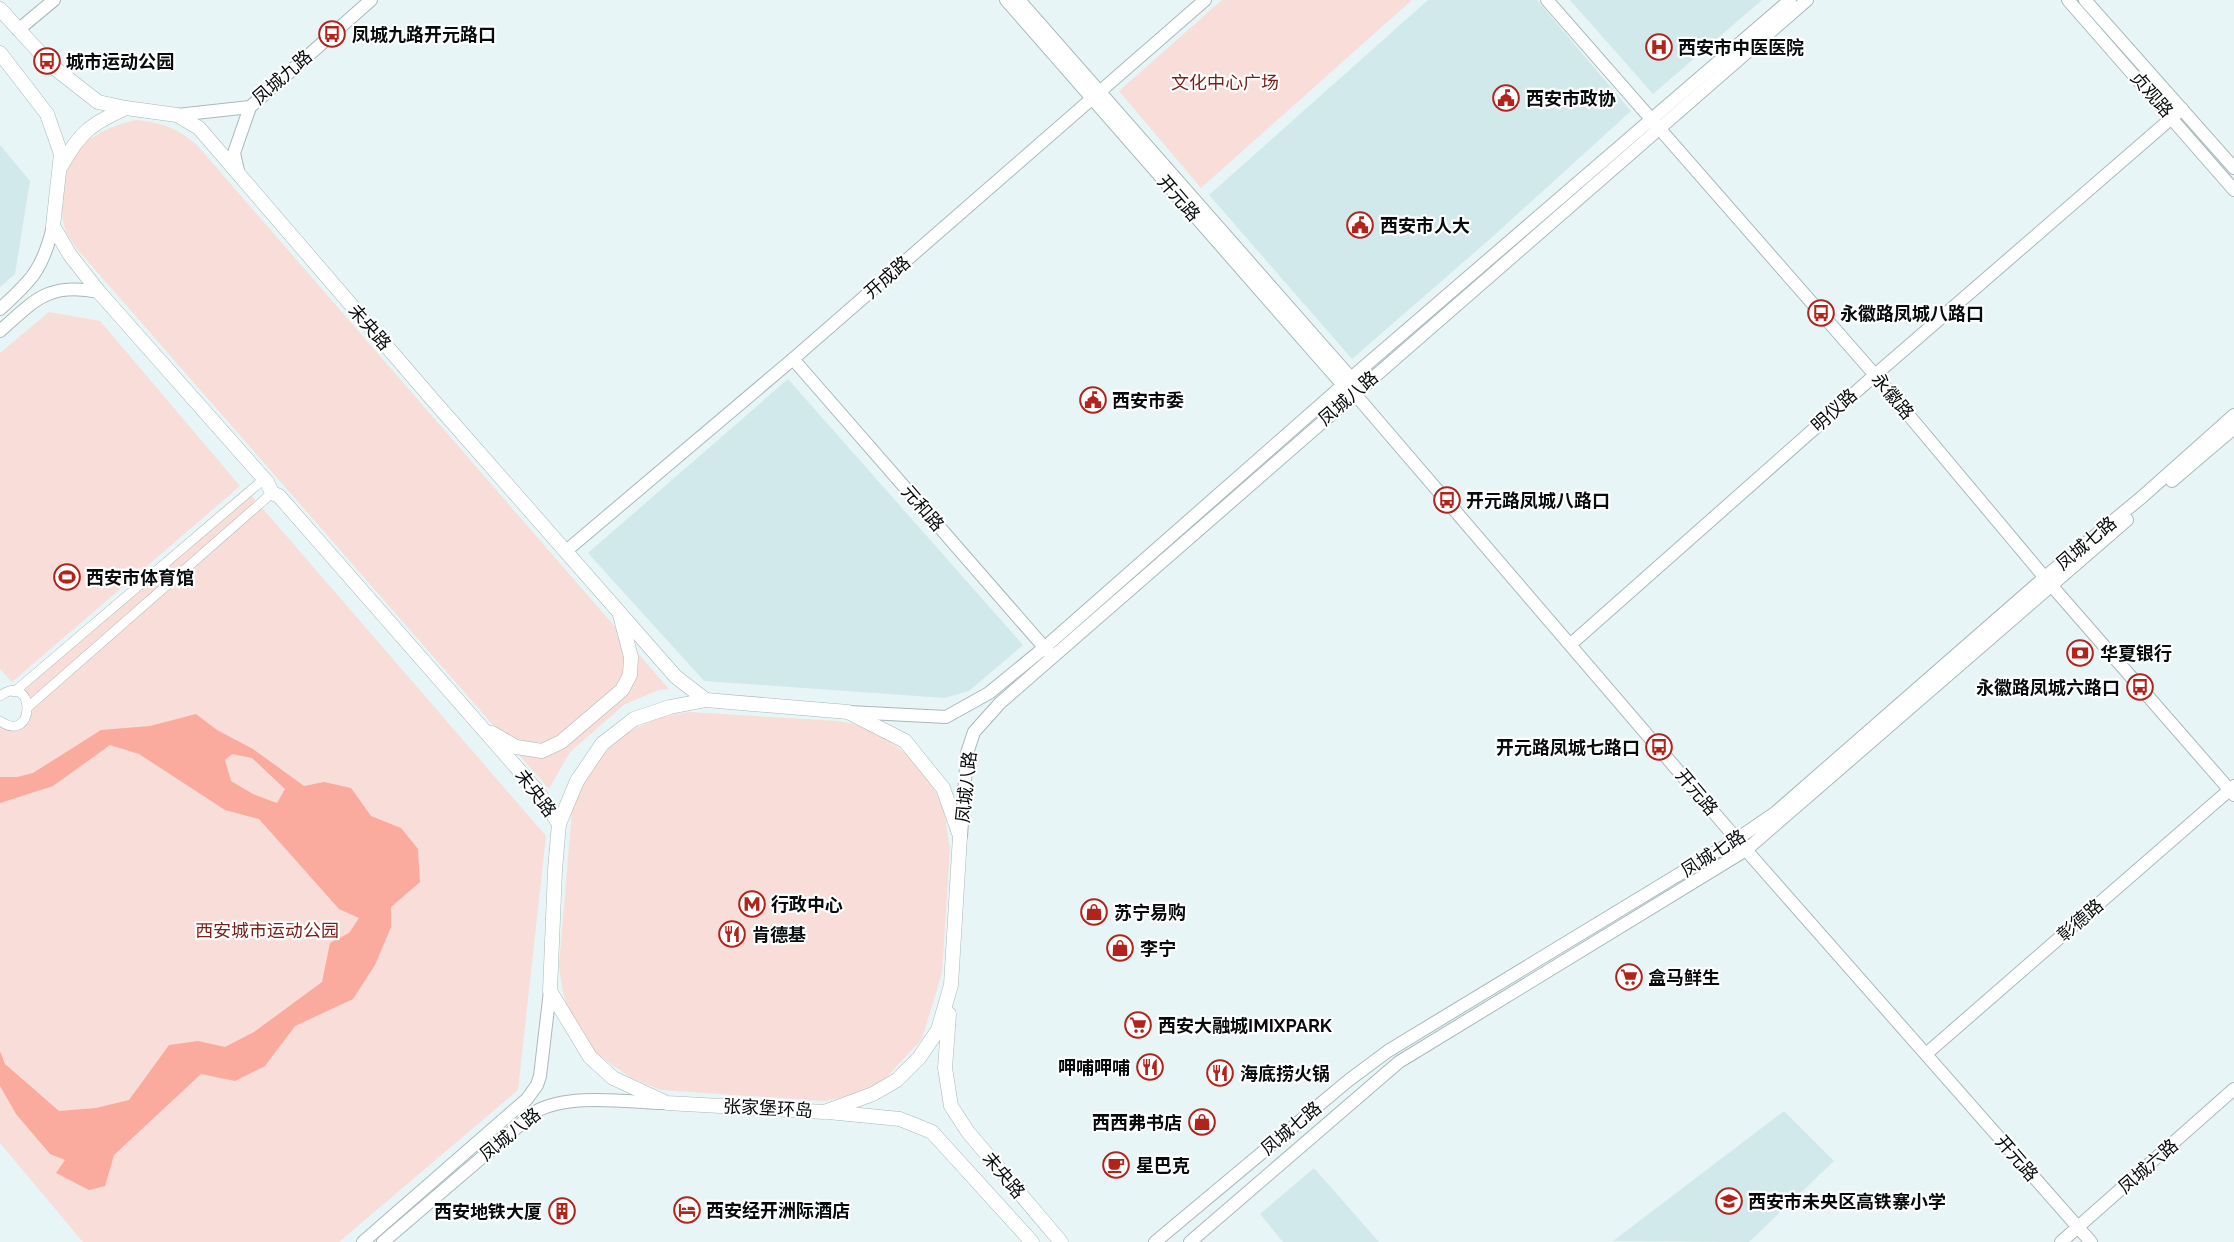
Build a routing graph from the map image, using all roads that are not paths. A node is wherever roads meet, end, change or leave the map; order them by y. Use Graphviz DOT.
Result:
graph roads {
  1 [pos="54,0"];
  2 [pos="371,0"];
  3 [pos="1006,0"];
  4 [pos="1019,0"];
  5 [pos="1205,0"];
  6 [pos="1547,0"];
  7 [pos="1790,0"];
  8 [pos="1807,0"];
  9 [pos="2068,0"];
  10 [pos="2085,0"];
  11 [pos="0,9"];
  12 [pos="18,30"];
  13 [pos="0,53"];
  14 [pos="1096,95"];
  15 [pos="250,107"];
  16 [pos="126,108"];
  17 [pos="2182,109"];
  18 [pos="177,115"];
  19 [pos="2172,117"];
  20 [pos="1655,124"];
  21 [pos="2234,168"];
  22 [pos="58,172"];
  23 [pos="240,176"];
  24 [pos="2234,190"];
  25 [pos="53,226"];
  26 [pos="99,292"];
  27 [pos="0,309"];
  28 [pos="0,331"];
  29 [pos="792,359"];
  30 [pos="1875,375"];
  31 [pos="1347,381"];
  32 [pos="1354,393"];
  33 [pos="2234,415"];
  34 [pos="2234,428"];
  35 [pos="264,478"];
  36 [pos="272,492"];
  37 [pos="566,551"];
  38 [pos="2048,581"];
  39 [pos="619,612"];
  40 [pos="1571,644"];
  41 [pos="1048,652"];
  42 [pos="14,692"];
  43 [pos="1,693"];
  44 [pos="706,700"];
  45 [pos="28,707"];
  46 [pos="848,712"];
  47 [pos="0,721"];
  48 [pos="480,726"];
  49 [pos="2232,791"];
  50 [pos="559,824"];
  51 [pos="960,836"];
  52 [pos="1737,839"];
  53 [pos="1746,850"];
  54 [pos="951,985"];
  55 [pos="550,991"];
  56 [pos="1926,1054"];
  57 [pos="2234,1089"];
  58 [pos="667,1103"];
  59 [pos="824,1112"];
  60 [pos="2078,1227"];
  61 [pos="363,1242"];
  62 [pos="382,1242"];
  63 [pos="1032,1242"];
  64 [pos="1061,1242"];
  65 [pos="1155,1242"];
  66 [pos="1190,1242"];
  67 [pos="2061,1242"];
  68 [pos="2091,1242"];
  1 -- 12 [label="street"];
  2 -- 15 [label="street, 凤城九路"];
  3 -- 14 [label="street, 开元路"];
  4 -- 14 [label="street, 开元路"];
  5 -- 14 [label="street, 开成路"];
  6 -- 20 [label="street, 永徽路"];
  7 -- 20 [label="street, 凤城八路"];
  8 -- 20 [label="street, 凤城八路"];
  9 -- 19 [label="street, 贞观路"];
  10 -- 17 [label="street, 贞观路"];
  11 -- 12 [label="main road, 未央路"];
  12 -- 16 [label="main road, 未央路"];
  13 -- 22 [label="main road"];
  14 -- 29 [label="street, 开成路"];
  14 -- 31 [label="street, 开元路"];
  15 -- 18 [label="street, 凤城九路"];
  15 -- 23 [label="street"];
  16 -- 18 [label="main road, 未央路"];
  16 -- 22 [label="main road"];
  17 -- 19 [label="street, 明仪路"];
  17 -- 21 [label="street, 贞观路"];
  18 -- 23 [label="main road, 未央路"];
  19 -- 24 [label="street, 贞观路"];
  19 -- 30 [label="street, 明仪路"];
  20 -- 30 [label="street, 永徽路"];
  20 -- 31 [label="street, 凤城八路"];
  20 -- 32 [label="street, 凤城八路"];
  22 -- 25 [label="main road"];
  23 -- 37 [label="main road, 未央路"];
  25 -- 26 [label="main road, 未央路"];
  25 -- 27 [label="street"];
  26 -- 28 [label="street"];
  26 -- 35 [label="main road, 未央路"];
  29 -- 37 [label="street, 开成路"];
  29 -- 41 [label="street, 元和路"];
  30 -- 38 [label="street, 永徽路"];
  30 -- 40 [label="street, 明仪路"];
  31 -- 32 [label="street, 开元路"];
  31 -- 41 [label="street, 凤城八路"];
  32 -- 40 [label="street, 开元路"];
  32 -- 41 [label="street, 凤城八路"];
  33 -- 38 [label="street, 凤城七路"];
  34 -- 38 [label="street, 凤城七路"];
  35 -- 36 [label="main road, 未央路"];
  35 -- 42 [label="street"];
  36 -- 45 [label="street"];
  36 -- 48 [label="main road, 未央路"];
  37 -- 39 [label="main road, 未央路"];
  38 -- 49 [label="street, 永徽路"];
  38 -- 52 [label="street, 凤城七路"];
  38 -- 53 [label="street, 凤城七路"];
  39 -- 44 [label="main road, 未央路"];
  39 -- 48 [label="main road"];
  40 -- 52 [label="street, 开元路"];
  41 -- 46 [label="street, 凤城八路"];
  41 -- 51 [label="street, 凤城八路"];
  42 -- 43 [label="street"];
  42 -- 45 [label="street"];
  44 -- 46 [label="main road, 张家堡环岛"];
  44 -- 50 [label="main road, 张家堡环岛"];
  45 -- 47 [label="street"];
  46 -- 51 [label="main road, 张家堡环岛"];
  48 -- 50 [label="main road, 未央路"];
  49 -- 56 [label="street, 彰德路"];
  50 -- 55 [label="main road, 张家堡环岛"];
  51 -- 54 [label="main road, 张家堡环岛"];
  52 -- 53 [label="street, 开元路"];
  52 -- 65 [label="street, 凤城七路"];
  53 -- 56 [label="street, 开元路"];
  53 -- 66 [label="street, 凤城七路"];
  54 -- 59 [label="main road, 张家堡环岛"];
  54 -- 64 [label="main road, 未央路"];
  55 -- 58 [label="main road, 张家堡环岛"];
  55 -- 61 [label="street, 凤城八路"];
  56 -- 60 [label="street, 开元路"];
  57 -- 60 [label="street, 凤城六路"];
  58 -- 59 [label="main road, 张家堡环岛"];
  58 -- 62 [label="street, 凤城八路"];
  59 -- 63 [label="main road, 未央路"];
  60 -- 67 [label="street, 凤城六路"];
  60 -- 68 [label="street, 开元路"];
}
